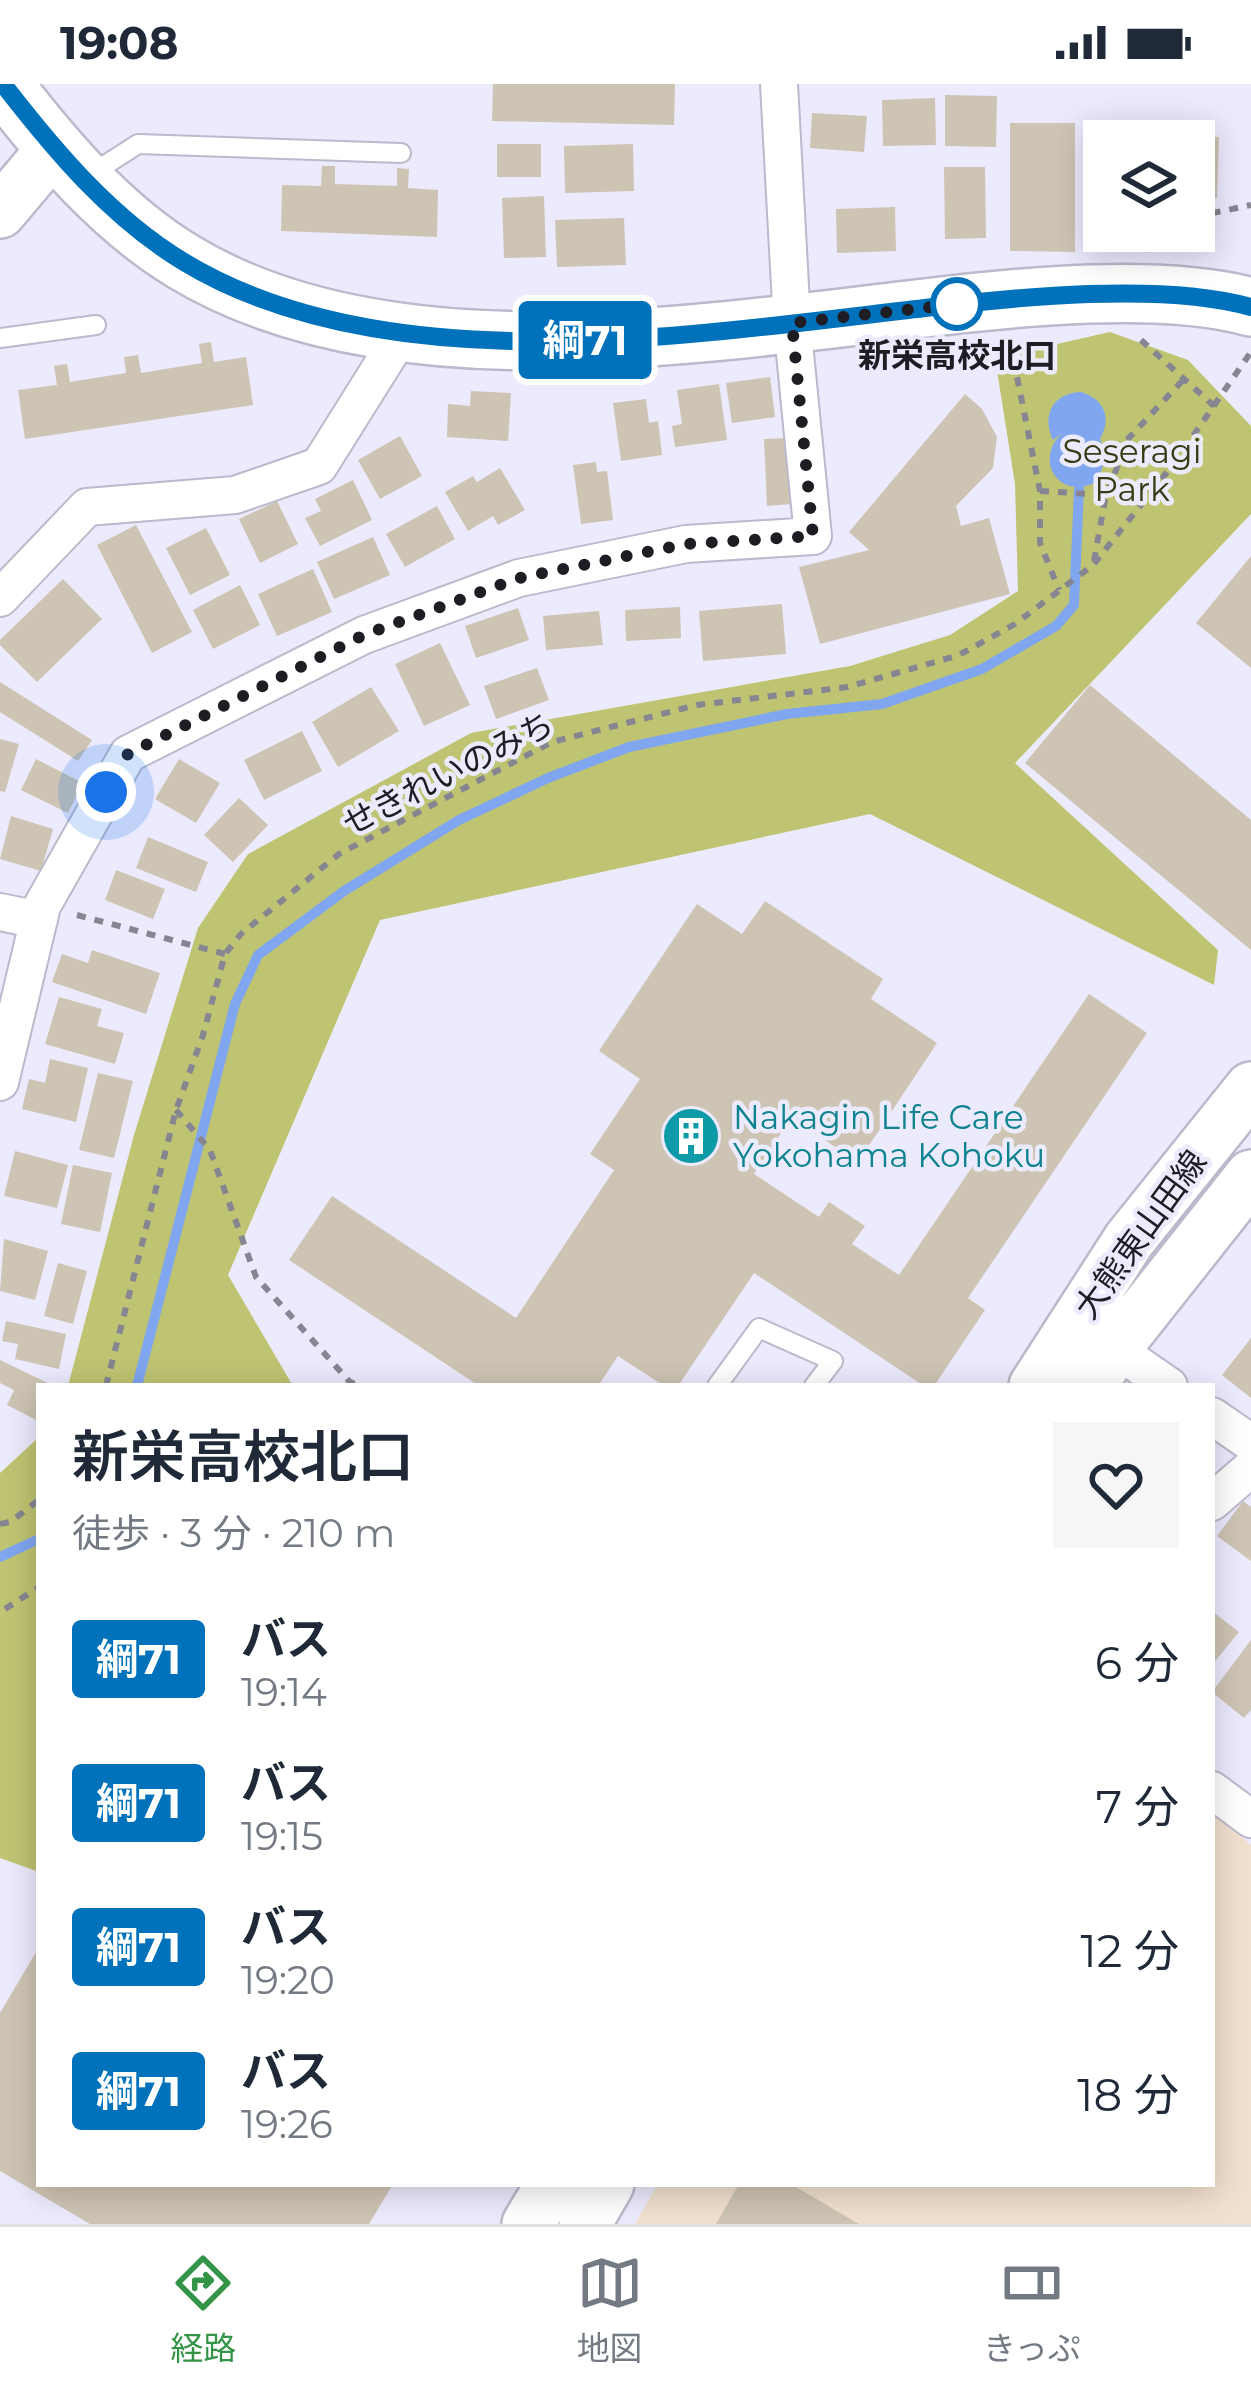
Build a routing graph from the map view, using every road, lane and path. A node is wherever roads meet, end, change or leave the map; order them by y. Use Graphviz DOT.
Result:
graph roads {
  1 [pos="3,84"];
  2 [pos="779,84"];
  3 [pos="401,152"];
  4 [pos="69,164"];
  5 [pos="1251,205"];
  6 [pos="0,212"];
  7 [pos="1215,213"];
  8 [pos="1002,299"];
  9 [pos="1251,307"];
  10 [pos="792,323"];
  11 [pos="96,325"];
  12 [pos="404,332"];
  13 [pos="0,338"];
  14 [pos="1142,342"];
  15 [pos="1251,352"];
  16 [pos="1184,379"];
  17 [pos="1214,406"];
  18 [pos="1040,491"];
  19 [pos="1107,495"];
  20 [pos="1093,565"];
  21 [pos="1059,590"];
  22 [pos="0,598"];
  23 [pos="0,912"];
  24 [pos="41,913"];
  25 [pos="225,954"];
  26 [pos="0,1082"];
  27 [pos="1251,1088"];
  28 [pos="176,1110"];
  29 [pos="1251,1176"];
  30 [pos="1093,1352"];
  31 [pos="107,1383"];
  32 [pos="353,1383"];
  33 [pos="718,1383"];
  34 [pos="816,1383"];
  35 [pos="1040,1383"];
  36 [pos="1162,1383"];
  37 [pos="1215,1418"];
  38 [pos="1251,1443"];
  39 [pos="1251,1468"];
  40 [pos="1215,1499"];
  41 [pos="36,1502"];
  42 [pos="0,1524"];
  43 [pos="36,1589"];
  44 [pos="4,1609"];
  45 [pos="1215,1792"];
  46 [pos="1251,1819"];
  47 [pos="550,2187"];
  48 [pos="606,2187"];
  49 [pos="528,2224"];
  50 [pos="584,2224"];
  1 -- 4 [label="main road"];
  2 -- 10 [label="street"];
  3 -- 4 [label="lane"];
  4 -- 6 [label="street"];
  4 -- 12 [label="main road"];
  5 -- 7 [label="path"];
  8 -- 9 [label="main road"];
  8 -- 10 [label="main road"];
  8 -- 18 [label="path"];
  10 -- 12 [label="main road"];
  10 -- 24 [label="street"];
  11 -- 13 [label="lane"];
  12 -- 22 [label="street"];
  14 -- 16 [label="path"];
  15 -- 17 [label="path, せきれいのみち"];
  16 -- 17 [label="path"];
  16 -- 19 [label="path"];
  17 -- 20 [label="path, せきれいのみち"];
  18 -- 19 [label="path"];
  18 -- 21 [label="path"];
  19 -- 20 [label="path"];
  20 -- 21 [label="path, せきれいのみち"];
  21 -- 25 [label="path, せきれいのみち"];
  23 -- 24 [label="street"];
  24 -- 25 [label="path"];
  24 -- 26 [label="street"];
  25 -- 28 [label="path"];
  27 -- 30 [label="street, 大熊東山田線"];
  28 -- 31 [label="path"];
  28 -- 32 [label="path"];
  29 -- 30 [label="street, 大熊東山田線"];
  30 -- 35 [label="street, 大熊東山田線"];
  30 -- 36 [label="street"];
  33 -- 34 [label="lane"];
  37 -- 38 [label="street"];
  39 -- 40 [label="street"];
  41 -- 42 [label="path"];
  43 -- 44 [label="path"];
  45 -- 46 [label="street"];
  47 -- 49 [label="street"];
  48 -- 50 [label="street"];
}
